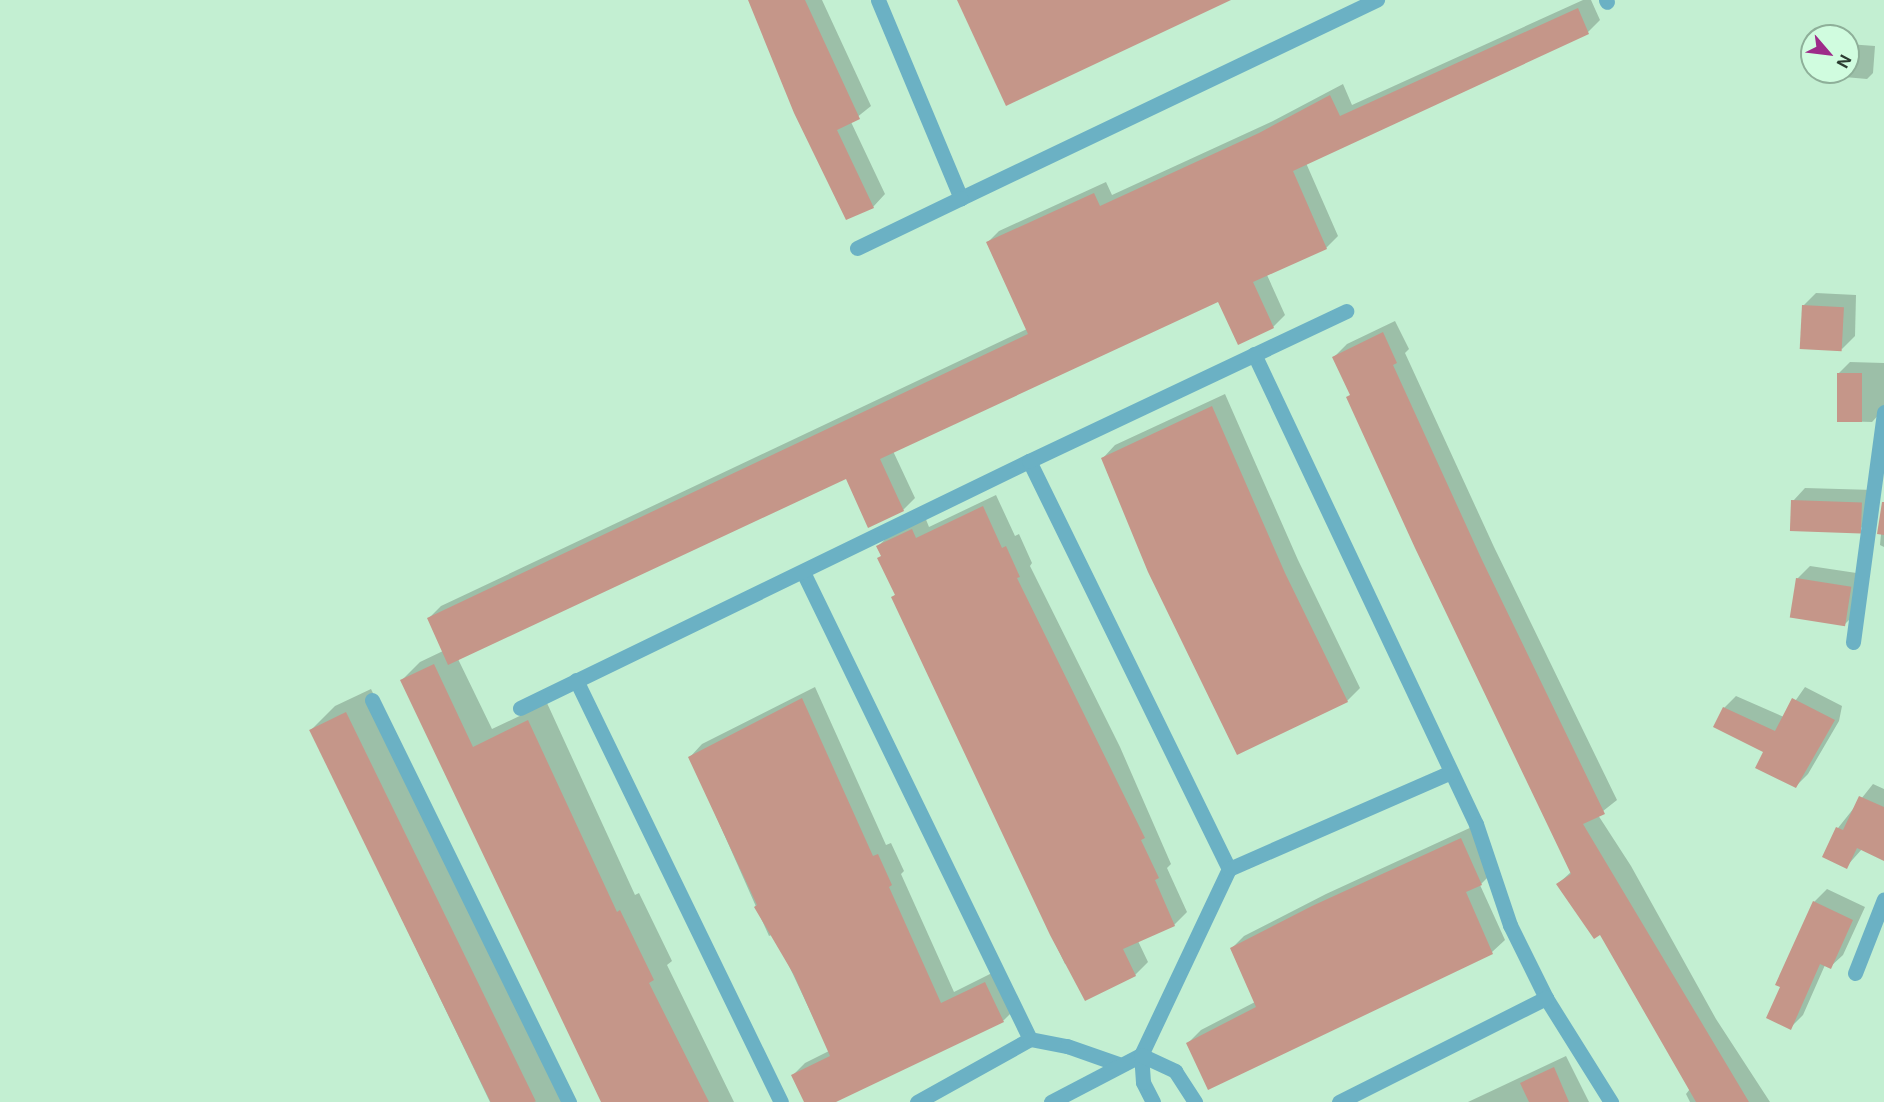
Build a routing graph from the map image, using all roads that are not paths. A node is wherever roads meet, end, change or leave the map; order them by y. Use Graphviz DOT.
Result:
graph roads {
  1 [pos="878,0"];
  2 [pos="1377,0"];
  3 [pos="961,198"];
  4 [pos="857,248"];
  5 [pos="1346,310"];
  6 [pos="1254,354"];
  7 [pos="1884,412"];
  8 [pos="1029,461"];
  9 [pos="803,572"];
  10 [pos="1853,642"];
  11 [pos="576,680"];
  12 [pos="372,700"];
  13 [pos="520,708"];
  14 [pos="1450,772"];
  15 [pos="1229,869"];
  16 [pos="1884,899"];
  17 [pos="1855,973"];
  18 [pos="1546,998"];
  19 [pos="1030,1039"];
  20 [pos="1141,1055"];
  21 [pos="1118,1065"];
  22 [pos="570,1102"];
  23 [pos="781,1102"];
  24 [pos="917,1102"];
  25 [pos="1052,1102"];
  26 [pos="1153,1102"];
  27 [pos="1195,1102"];
  28 [pos="1339,1102"];
  29 [pos="1611,1102"];
  1 -- 3 [label="street"];
  2 -- 3 [label="street"];
  3 -- 4 [label="street"];
  5 -- 6 [label="street"];
  6 -- 8 [label="street"];
  6 -- 14 [label="street"];
  7 -- 10 [label="street"];
  8 -- 9 [label="street"];
  8 -- 15 [label="street"];
  9 -- 11 [label="street"];
  9 -- 19 [label="street"];
  11 -- 13 [label="street"];
  11 -- 23 [label="street"];
  12 -- 22 [label="street"];
  14 -- 15 [label="street"];
  14 -- 18 [label="street"];
  15 -- 20 [label="street"];
  16 -- 17 [label="street"];
  18 -- 28 [label="street"];
  18 -- 29 [label="street"];
  19 -- 21 [label="street"];
  19 -- 24 [label="street"];
  20 -- 21 [label="street"];
  20 -- 26 [label="street"];
  20 -- 27 [label="street"];
  21 -- 25 [label="street"];
}
